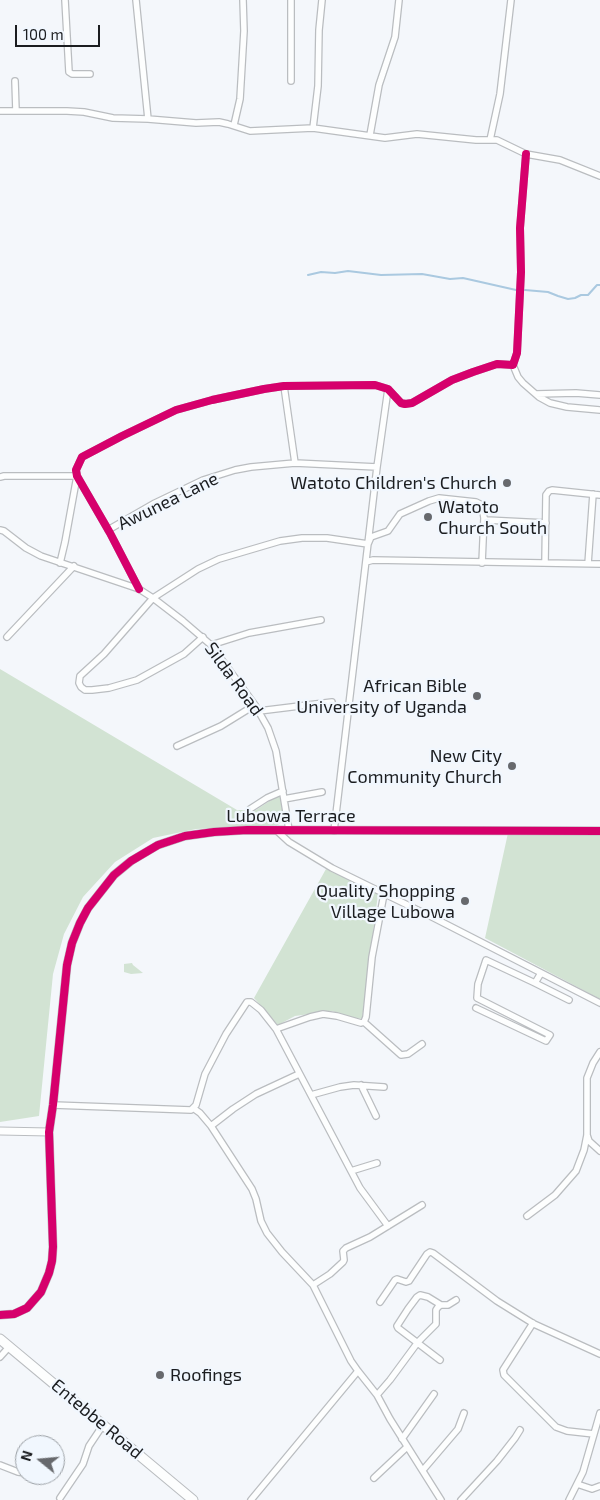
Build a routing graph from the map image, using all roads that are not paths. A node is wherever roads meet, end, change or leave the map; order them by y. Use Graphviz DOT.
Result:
graph roads {
  1 [pos="65,0"];
  2 [pos="136,0"];
  3 [pos="243,0"];
  4 [pos="291,0"];
  5 [pos="322,0"];
  6 [pos="399,0"];
  7 [pos="511,0"];
  8 [pos="90,74"];
  9 [pos="290,81"];
  10 [pos="15,82"];
  11 [pos="0,111"];
  12 [pos="16,111"];
  13 [pos="148,119"];
  14 [pos="234,125"];
  15 [pos="313,128"];
  16 [pos="370,135"];
  17 [pos="490,140"];
  18 [pos="526,154"];
  19 [pos="600,176"];
  20 [pos="512,365"];
  21 [pos="284,386"];
  22 [pos="388,388"];
  23 [pos="536,394"];
  24 [pos="600,395"];
  25 [pos="600,410"];
  26 [pos="295,463"];
  27 [pos="377,467"];
  28 [pos="77,476"];
  29 [pos="0,477"];
  30 [pos="597,494"];
  31 [pos="484,518"];
  32 [pos="546,523"];
  33 [pos="0,530"];
  34 [pos="108,530"];
  35 [pos="368,544"];
  36 [pos="366,562"];
  37 [pos="60,563"];
  38 [pos="482,563"];
  39 [pos="545,564"];
  40 [pos="588,564"];
  41 [pos="600,564"];
  42 [pos="74,566"];
  43 [pos="139,589"];
  44 [pos="153,598"];
  45 [pos="321,620"];
  46 [pos="7,637"];
  47 [pos="203,638"];
  48 [pos="210,645"];
  49 [pos="332,702"];
  50 [pos="255,705"];
  51 [pos="259,711"];
  52 [pos="177,746"];
  53 [pos="283,791"];
  54 [pos="322,792"];
  55 [pos="284,799"];
  56 [pos="250,809"];
  57 [pos="276,830"];
  58 [pos="289,830"];
  59 [pos="334,831"];
  60 [pos="600,831"];
  61 [pos="384,894"];
  62 [pos="541,973"];
  63 [pos="535,983"];
  64 [pos="569,1000"];
  65 [pos="600,1003"];
  66 [pos="476,1008"];
  67 [pos="364,1022"];
  68 [pos="276,1029"];
  69 [pos="422,1044"];
  70 [pos="600,1052"];
  71 [pos="299,1074"];
  72 [pos="361,1085"];
  73 [pos="384,1087"];
  74 [pos="311,1095"];
  75 [pos="54,1104"];
  76 [pos="193,1108"];
  77 [pos="376,1116"];
  78 [pos="211,1126"];
  79 [pos="0,1131"];
  80 [pos="49,1132"];
  81 [pos="587,1135"];
  82 [pos="600,1151"];
  83 [pos="377,1163"];
  84 [pos="351,1171"];
  85 [pos="422,1205"];
  86 [pos="527,1216"];
  87 [pos="388,1226"];
  88 [pos="313,1285"];
  89 [pos="456,1300"];
  90 [pos="380,1302"];
  91 [pos="441,1305"];
  92 [pos="0,1315"];
  93 [pos="532,1323"];
  94 [pos="0,1339"];
  95 [pos="418,1342"];
  96 [pos="9,1347"];
  97 [pos="600,1354"];
  98 [pos="0,1357"];
  99 [pos="440,1360"];
  100 [pos="358,1371"];
  101 [pos="434,1394"];
  102 [pos="377,1395"];
  103 [pos="464,1413"];
  104 [pos="600,1413"];
  105 [pos="103,1424"];
  106 [pos="520,1430"];
  107 [pos="594,1434"];
  108 [pos="402,1439"];
  109 [pos="407,1447"];
  110 [pos="0,1465"];
  111 [pos="423,1470"];
  112 [pos="15,1471"];
  113 [pos="374,1478"];
  114 [pos="577,1484"];
  115 [pos="600,1486"];
  116 [pos="60,1498"];
  117 [pos="190,1499"];
  118 [pos="251,1500"];
  119 [pos="441,1500"];
  120 [pos="460,1500"];
  121 [pos="569,1500"];
  1 -- 8 [label="street"];
  2 -- 13 [label="street"];
  3 -- 14 [label="street"];
  4 -- 9 [label="street"];
  5 -- 15 [label="street"];
  6 -- 16 [label="street"];
  7 -- 17 [label="street"];
  10 -- 12 [label="street"];
  11 -- 12 [label="street"];
  12 -- 13 [label="street"];
  13 -- 14 [label="street"];
  14 -- 15 [label="street"];
  15 -- 16 [label="street"];
  16 -- 17 [label="street"];
  17 -- 18 [label="street"];
  18 -- 19 [label="street"];
  18 -- 20 [label="street"];
  20 -- 22 [label="street"];
  20 -- 23 [label="street"];
  21 -- 22 [label="street"];
  21 -- 26 [label="street"];
  21 -- 28 [label="street"];
  22 -- 27 [label="street"];
  23 -- 24 [label="street"];
  23 -- 25 [label="street"];
  26 -- 27 [label="street, Awunea Lane"];
  26 -- 34 [label="street, Awunea Lane"];
  27 -- 35 [label="street"];
  28 -- 29 [label="street"];
  28 -- 34 [label="street"];
  28 -- 37 [label="street"];
  30 -- 32 [label="street"];
  30 -- 40 [label="street"];
  31 -- 32 [label="street"];
  31 -- 35 [label="street"];
  31 -- 38 [label="street"];
  32 -- 39 [label="street"];
  33 -- 37 [label="street, Silda Road"];
  34 -- 43 [label="street"];
  35 -- 36 [label="street"];
  35 -- 44 [label="street"];
  36 -- 38 [label="street"];
  36 -- 59 [label="street"];
  37 -- 42 [label="street, Silda Road"];
  38 -- 39 [label="street"];
  39 -- 40 [label="street"];
  40 -- 41 [label="street"];
  42 -- 43 [label="street, Silda Road"];
  42 -- 46 [label="street"];
  43 -- 44 [label="street, Silda Road"];
  44 -- 47 [label="street, Silda Road"];
  44 -- 47 [label="street"];
  45 -- 48 [label="street"];
  47 -- 48 [label="street, Silda Road"];
  48 -- 50 [label="street, Silda Road"];
  49 -- 51 [label="street"];
  50 -- 51 [label="street, Silda Road"];
  50 -- 52 [label="street"];
  51 -- 53 [label="street, Silda Road"];
  53 -- 55 [label="street, Silda Road"];
  53 -- 56 [label="street"];
  54 -- 55 [label="street"];
  55 -- 58 [label="street, Silda Road"];
  57 -- 58 [label="street, Lubowa Terrace"];
  57 -- 61 [label="street"];
  57 -- 75 [label="street, Lubowa Terrace"];
  58 -- 59 [label="street, Lubowa Terrace"];
  59 -- 60 [label="street, Lubowa Terrace"];
  61 -- 62 [label="street"];
  61 -- 67 [label="street"];
  62 -- 63 [label="street"];
  62 -- 65 [label="street"];
  63 -- 64 [label="street"];
  63 -- 66 [label="street"];
  67 -- 68 [label="street"];
  67 -- 69 [label="street"];
  68 -- 71 [label="street"];
  68 -- 76 [label="street"];
  70 -- 81 [label="street"];
  71 -- 74 [label="street"];
  71 -- 78 [label="street"];
  72 -- 73 [label="street"];
  72 -- 74 [label="street"];
  72 -- 77 [label="street"];
  74 -- 84 [label="street"];
  75 -- 76 [label="street"];
  75 -- 80 [label="street, Lubowa Terrace"];
  76 -- 78 [label="street"];
  78 -- 88 [label="street"];
  79 -- 80 [label="street"];
  80 -- 92 [label="street, Lubowa Terrace"];
  81 -- 82 [label="street"];
  81 -- 86 [label="street"];
  83 -- 84 [label="street"];
  84 -- 87 [label="street"];
  85 -- 87 [label="street"];
  87 -- 88 [label="street"];
  88 -- 100 [label="street"];
  89 -- 91 [label="street"];
  90 -- 93 [label="street"];
  91 -- 95 [label="street"];
  91 -- 95 [label="street"];
  93 -- 97 [label="street"];
  93 -- 107 [label="street"];
  94 -- 96 [label="main road, Entebbe Road"];
  95 -- 99 [label="street"];
  95 -- 102 [label="street"];
  96 -- 98 [label="street"];
  96 -- 105 [label="main road, Entebbe Road"];
  100 -- 102 [label="street"];
  100 -- 118 [label="street"];
  101 -- 108 [label="street"];
  102 -- 108 [label="street"];
  103 -- 111 [label="street"];
  104 -- 107 [label="street"];
  105 -- 116 [label="street"];
  105 -- 117 [label="main road, Entebbe Road"];
  106 -- 120 [label="street"];
  107 -- 114 [label="street"];
  108 -- 109 [label="street"];
  109 -- 111 [label="street"];
  109 -- 113 [label="street"];
  110 -- 112 [label="street"];
  111 -- 119 [label="street"];
  114 -- 115 [label="street"];
  114 -- 121 [label="street"];
}
